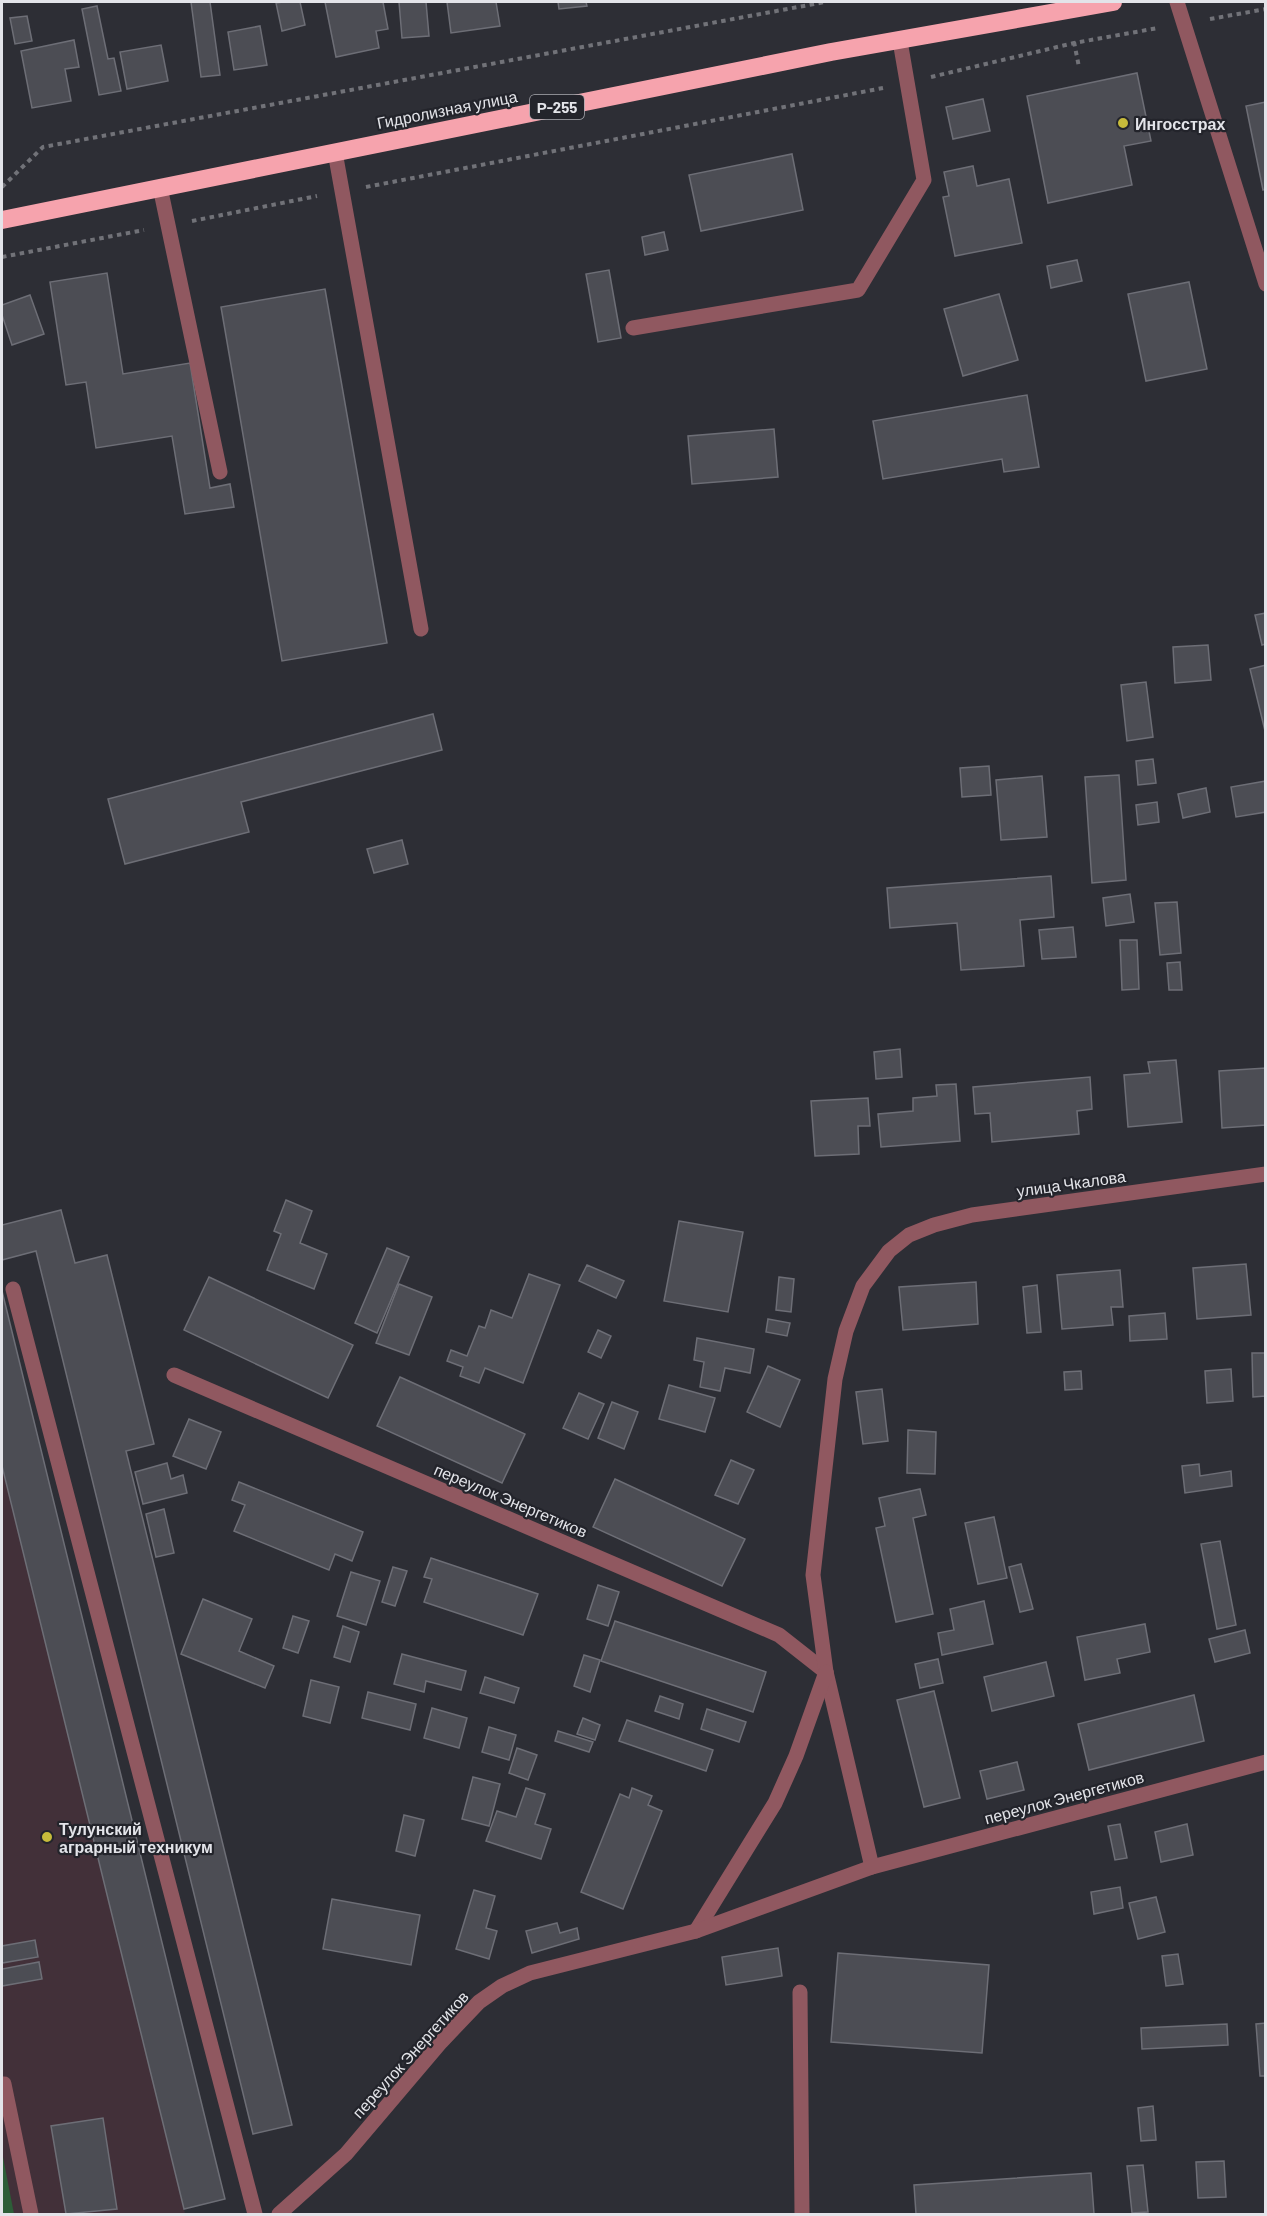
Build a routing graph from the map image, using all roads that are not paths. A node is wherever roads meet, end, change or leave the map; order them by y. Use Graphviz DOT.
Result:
graph roads {
  1 [pos="1113,2"];
  2 [pos="1177,2"];
  3 [pos="900,41"];
  4 [pos="335,152"];
  5 [pos="160,188"];
  6 [pos="2,220"];
  7 [pos="1266,284"];
  8 [pos="633,328"];
  9 [pos="220,472"];
  10 [pos="421,629"];
  11 [pos="1266,1174"];
  12 [pos="13,1289"];
  13 [pos="174,1375"];
  14 [pos="826,1672"];
  15 [pos="1266,1762"];
  16 [pos="872,1867"];
  17 [pos="696,1931"];
  18 [pos="800,1992"];
  19 [pos="2,2084"];
  20 [pos="31,2214"];
  21 [pos="255,2214"];
  22 [pos="279,2214"];
  23 [pos="802,2214"];
  1 -- 3 [label="highway, Гидролизная улица / Р-255"];
  2 -- 7 [label="street"];
  3 -- 4 [label="highway, Гидролизная улица / Р-255"];
  3 -- 8 [label="street"];
  4 -- 5 [label="highway, Гидролизная улица / Р-255"];
  4 -- 10 [label="street"];
  5 -- 6 [label="highway, Гидролизная улица / Р-255"];
  5 -- 9 [label="street"];
  11 -- 14 [label="street, улица Чкалова"];
  12 -- 21 [label="street"];
  13 -- 14 [label="street, переулок Энергетиков"];
  14 -- 16 [label="street"];
  14 -- 17 [label="street"];
  15 -- 16 [label="street, переулок Энергетиков"];
  16 -- 17 [label="street, переулок Энергетиков"];
  17 -- 22 [label="street, переулок Энергетиков"];
  18 -- 23 [label="street"];
  19 -- 20 [label="street"];
}
